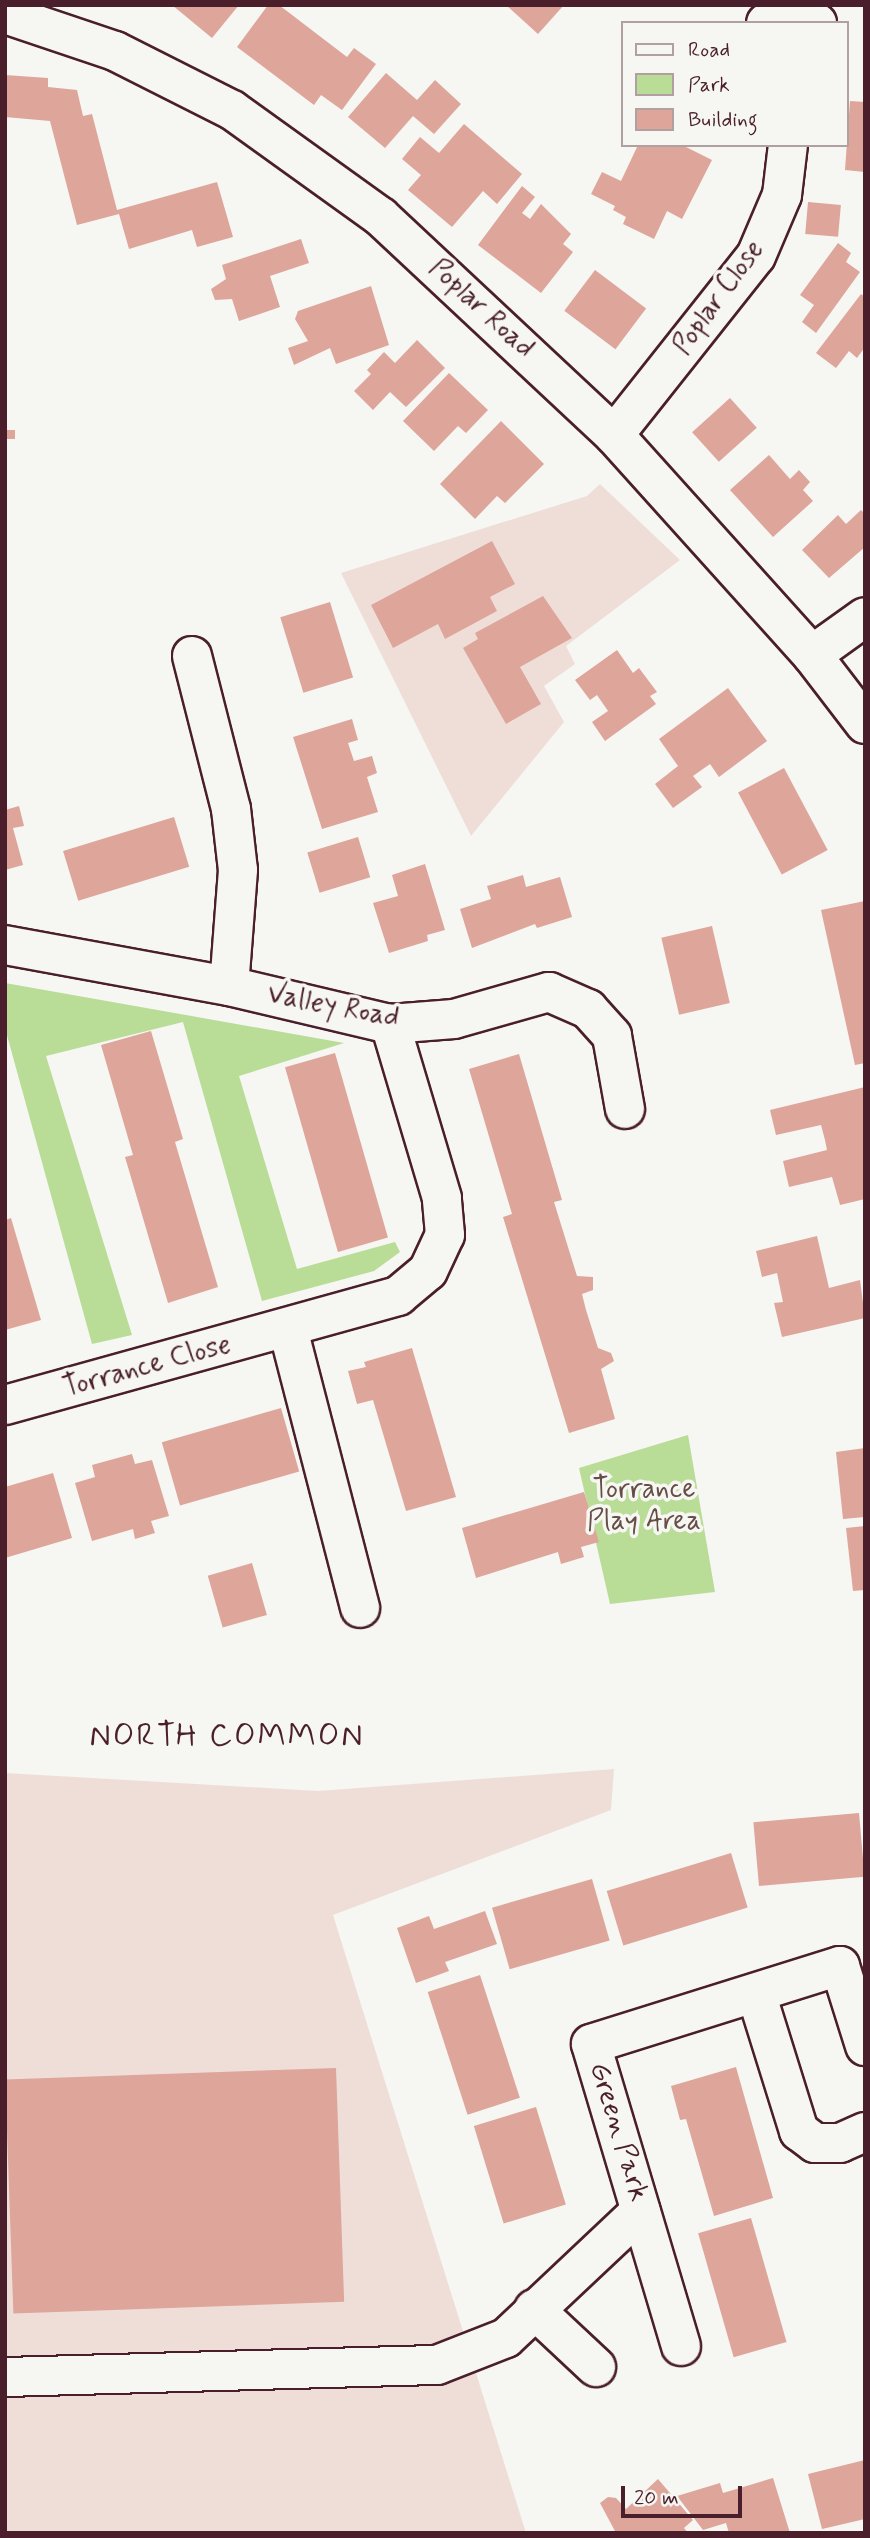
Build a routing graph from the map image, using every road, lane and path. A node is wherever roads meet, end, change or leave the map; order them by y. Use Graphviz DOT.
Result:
graph roads {
  1 [pos="5,14"];
  2 [pos="770,21"];
  3 [pos="814,21"];
  4 [pos="788,147"];
  5 [pos="614,435"];
  6 [pos="865,617"];
  7 [pos="812,655"];
  8 [pos="192,656"];
  9 [pos="865,724"];
  10 [pos="5,945"];
  11 [pos="229,986"];
  12 [pos="390,1024"];
  13 [pos="625,1109"];
  14 [pos="288,1329"];
  15 [pos="5,1405"];
  16 [pos="360,1608"];
  17 [pos="756,1993"];
  18 [pos="865,2046"];
  19 [pos="865,2132"];
  20 [pos="641,2211"];
  21 [pos="534,2309"];
  22 [pos="681,2346"];
  23 [pos="596,2367"];
  24 [pos="5,2377"];
  1 -- 5 [label="street, Poplar Road"];
  2 -- 3 [label="street"];
  4 -- 5 [label="street, Poplar Close"];
  5 -- 7 [label="street, Poplar Road"];
  6 -- 7 [label="street"];
  7 -- 9 [label="street, Poplar Road"];
  8 -- 11 [label="street"];
  10 -- 11 [label="street, Valley Road"];
  11 -- 12 [label="street, Valley Road"];
  12 -- 13 [label="street, Valley Road"];
  12 -- 14 [label="street, Torrance Close"];
  14 -- 15 [label="street, Torrance Close"];
  14 -- 16 [label="street"];
  17 -- 18 [label="street, Green Park"];
  17 -- 19 [label="street"];
  17 -- 20 [label="street, Green Park"];
  20 -- 21 [label="street"];
  20 -- 22 [label="street, Green Park"];
  21 -- 23 [label="street"];
  21 -- 24 [label="street"];
}
